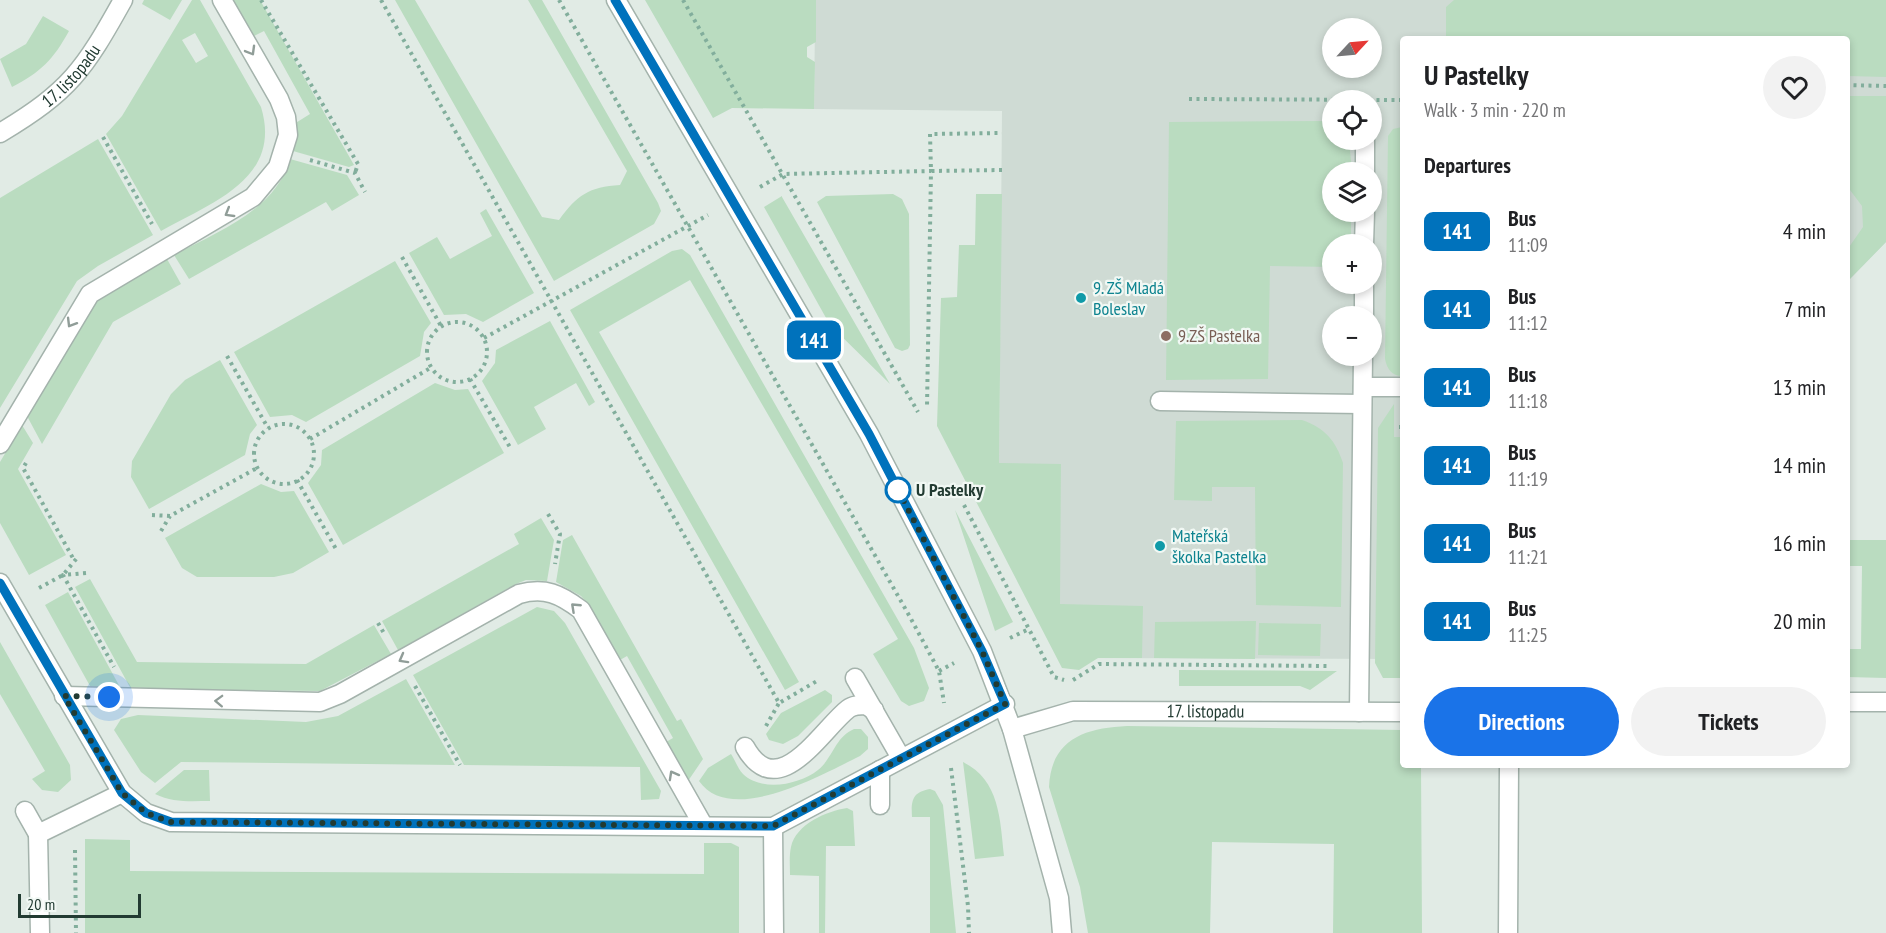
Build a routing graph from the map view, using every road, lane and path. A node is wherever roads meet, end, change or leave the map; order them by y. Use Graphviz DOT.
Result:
graph roads {
  1 [pos="123,0"];
  2 [pos="222,0"];
  3 [pos="261,0"];
  4 [pos="381,0"];
  5 [pos="559,0"];
  6 [pos="615,0"];
  7 [pos="683,0"];
  8 [pos="1850,85"];
  9 [pos="1886,86"];
  10 [pos="1189,99"];
  11 [pos="1400,100"];
  12 [pos="0,133"];
  13 [pos="1002,133"];
  14 [pos="103,137"];
  15 [pos="302,158"];
  16 [pos="1002,170"];
  17 [pos="931,171"];
  18 [pos="355,173"];
  19 [pos="783,174"];
  20 [pos="754,191"];
  21 [pos="365,192"];
  22 [pos="717,211"];
  23 [pos="687,225"];
  24 [pos="153,227"];
  25 [pos="402,257"];
  26 [pos="552,301"];
  27 [pos="441,326"];
  28 [pos="484,338"];
  29 [pos="227,356"];
  30 [pos="1363,366"];
  31 [pos="432,367"];
  32 [pos="470,379"];
  33 [pos="1400,387"];
  34 [pos="1362,396"];
  35 [pos="1160,401"];
  36 [pos="927,407"];
  37 [pos="918,412"];
  38 [pos="268,428"];
  39 [pos="310,439"];
  40 [pos="0,444"];
  41 [pos="511,449"];
  42 [pos="28,460"];
  43 [pos="257,468"];
  44 [pos="297,480"];
  45 [pos="964,505"];
  46 [pos="548,514"];
  47 [pos="152,515"];
  48 [pos="170,516"];
  49 [pos="161,531"];
  50 [pos="336,549"];
  51 [pos="553,572"];
  52 [pos="86,573"];
  53 [pos="63,575"];
  54 [pos="0,583"];
  55 [pos="29,594"];
  56 [pos="1029,629"];
  57 [pos="1002,643"];
  58 [pos="1329,666"];
  59 [pos="115,668"];
  60 [pos="855,678"];
  61 [pos="817,681"];
  62 [pos="413,683"];
  63 [pos="64,696"];
  64 [pos="1850,702"];
  65 [pos="1886,702"];
  66 [pos="779,703"];
  67 [pos="944,704"];
  68 [pos="1005,704"];
  69 [pos="874,710"];
  70 [pos="1359,712"];
  71 [pos="1400,712"];
  72 [pos="1012,729"];
  73 [pos="763,730"];
  74 [pos="745,747"];
  75 [pos="901,758"];
  76 [pos="950,758"];
  77 [pos="460,765"];
  78 [pos="1509,768"];
  79 [pos="880,770"];
  80 [pos="122,793"];
  81 [pos="880,805"];
  82 [pos="25,811"];
  83 [pos="703,825"];
  84 [pos="773,826"];
  85 [pos="38,834"];
  86 [pos="75,846"];
  87 [pos="1508,932"];
  88 [pos="40,933"];
  89 [pos="76,933"];
  90 [pos="774,933"];
  91 [pos="969,933"];
  92 [pos="1062,933"];
  1 -- 12 [label="street, 17. listopadu"];
  2 -- 40 [label="street, one-way"];
  3 -- 18 [label="path"];
  4 -- 26 [label="path"];
  5 -- 23 [label="path"];
  6 -- 68 [label="street"];
  7 -- 19 [label="path"];
  8 -- 9 [label="path"];
  10 -- 11 [label="path"];
  13 -- 17 [label="path"];
  14 -- 24 [label="path"];
  15 -- 18 [label="path"];
  16 -- 17 [label="path"];
  17 -- 19 [label="path"];
  17 -- 36 [label="path"];
  18 -- 21 [label="path"];
  19 -- 20 [label="path"];
  19 -- 37 [label="path"];
  22 -- 23 [label="path"];
  23 -- 26 [label="path"];
  23 -- 67 [label="path"];
  25 -- 27 [label="path"];
  26 -- 28 [label="path"];
  26 -- 66 [label="path"];
  27 -- 28 [label="path"];
  27 -- 31 [label="path"];
  28 -- 32 [label="path"];
  29 -- 38 [label="path"];
  30 -- 34 [label="street"];
  31 -- 32 [label="path"];
  31 -- 39 [label="path"];
  32 -- 41 [label="path"];
  33 -- 34 [label="street"];
  34 -- 35 [label="street"];
  34 -- 70 [label="street"];
  38 -- 39 [label="path"];
  38 -- 43 [label="path"];
  39 -- 44 [label="path"];
  42 -- 53 [label="path"];
  43 -- 44 [label="path"];
  43 -- 48 [label="path"];
  44 -- 50 [label="path"];
  45 -- 56 [label="path"];
  46 -- 51 [label="path"];
  47 -- 48 [label="path"];
  48 -- 49 [label="path"];
  52 -- 53 [label="path"];
  53 -- 55 [label="path"];
  53 -- 59 [label="path"];
  54 -- 63 [label="street"];
  56 -- 57 [label="path"];
  56 -- 58 [label="path"];
  60 -- 69 [label="street"];
  61 -- 66 [label="path"];
  62 -- 77 [label="path"];
  63 -- 80 [label="street"];
  83 -- 63 [label="street, one-way"];
  64 -- 65 [label="street"];
  66 -- 73 [label="path"];
  68 -- 72 [label="street"];
  68 -- 75 [label="street"];
  69 -- 74 [label="street"];
  69 -- 75 [label="street"];
  70 -- 71 [label="street, 17. listopadu"];
  70 -- 72 [label="street, 17. listopadu"];
  72 -- 92 [label="street"];
  75 -- 79 [label="street"];
  76 -- 91 [label="path"];
  78 -- 87 [label="street"];
  79 -- 81 [label="street"];
  79 -- 84 [label="street"];
  80 -- 83 [label="street"];
  80 -- 85 [label="street"];
  82 -- 85 [label="street"];
  83 -- 84 [label="street"];
  84 -- 90 [label="street"];
  85 -- 88 [label="street"];
  86 -- 89 [label="path"];
}
